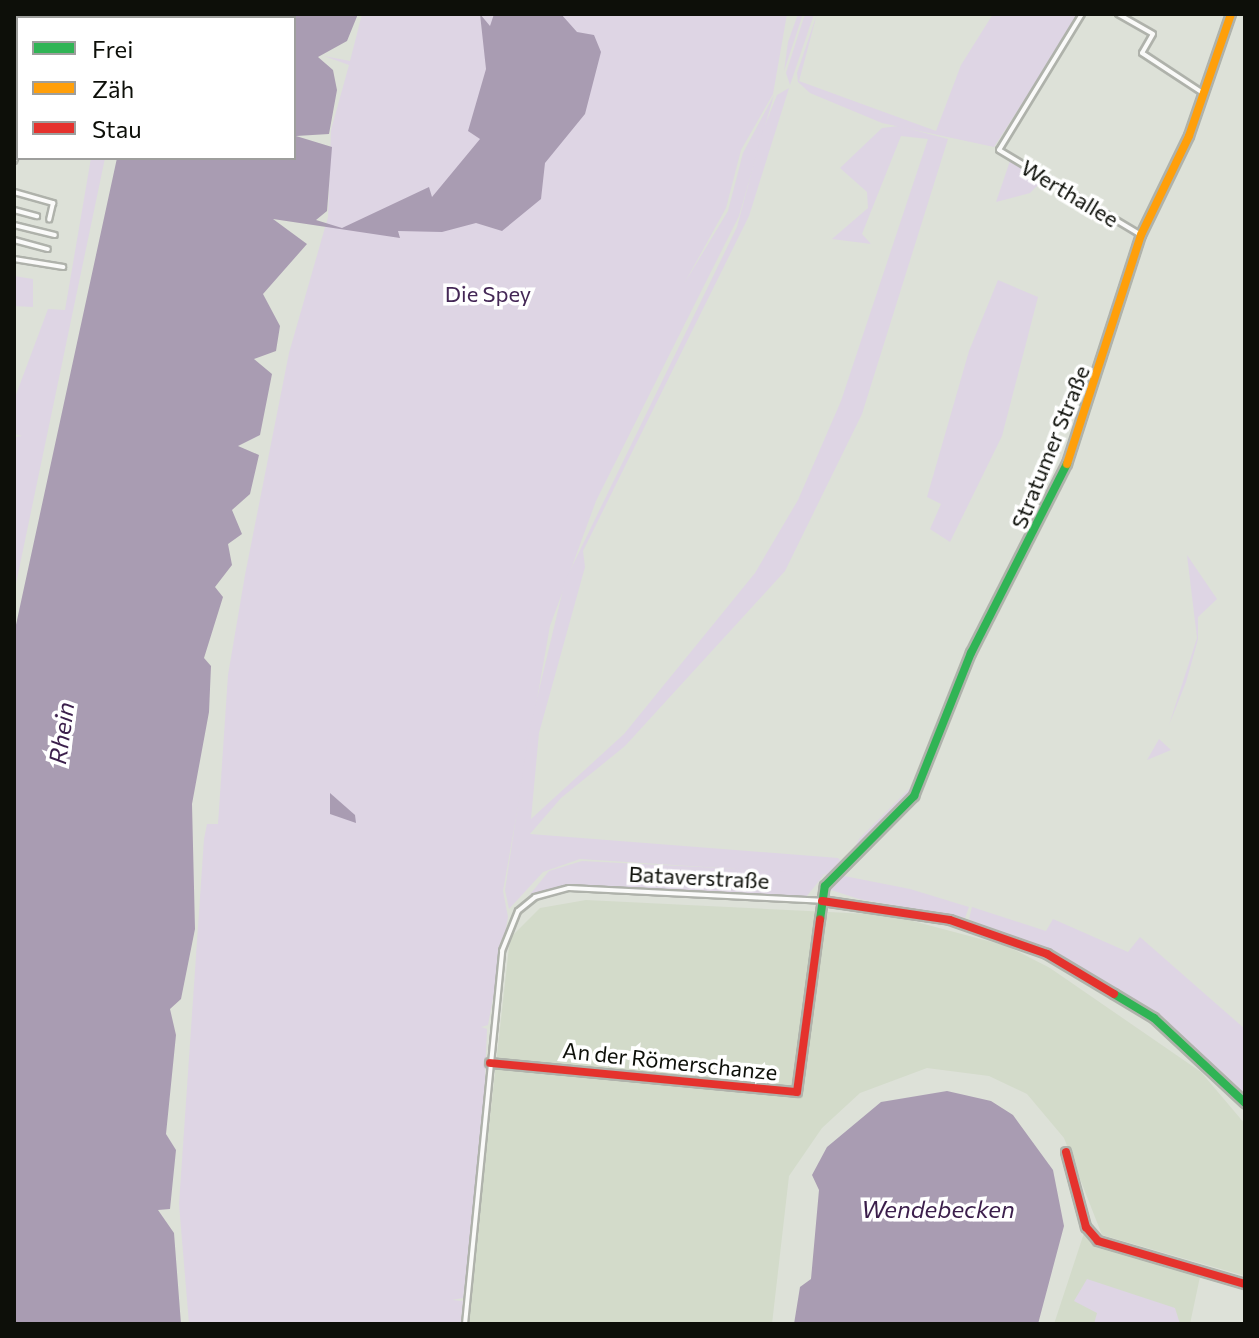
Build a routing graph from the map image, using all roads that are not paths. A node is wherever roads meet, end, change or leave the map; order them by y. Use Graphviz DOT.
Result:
graph roads {
  1 [pos="1082,14"];
  2 [pos="1118,14"];
  3 [pos="1230,15"];
  4 [pos="1205,94"];
  5 [pos="14,192"];
  6 [pos="14,210"];
  7 [pos="37,216"];
  8 [pos="49,220"];
  9 [pos="14,225"];
  10 [pos="55,235"];
  11 [pos="1141,235"];
  12 [pos="14,240"];
  13 [pos="48,249"];
  14 [pos="14,259"];
  15 [pos="63,267"];
  16 [pos="822,901"];
  17 [pos="490,1063"];
  18 [pos="1245,1103"];
  19 [pos="1066,1152"];
  20 [pos="1245,1284"];
  21 [pos="465,1324"];
  1 -- 11 [label="street, Werthallee"];
  2 -- 4 [label="street"];
  3 -- 4 [label="street, Stratumer Straße"];
  4 -- 11 [label="street, Stratumer Straße"];
  5 -- 8 [label="street"];
  6 -- 7 [label="street"];
  9 -- 10 [label="street"];
  11 -- 16 [label="street, Stratumer Straße"];
  12 -- 13 [label="street"];
  14 -- 15 [label="street"];
  16 -- 17 [label="street, Bataverstraße"];
  16 -- 17 [label="street, An der Römerschanze"];
  16 -- 18 [label="street, Bataverstraße"];
  17 -- 21 [label="street, Bataverstraße"];
  19 -- 20 [label="street"];
}
